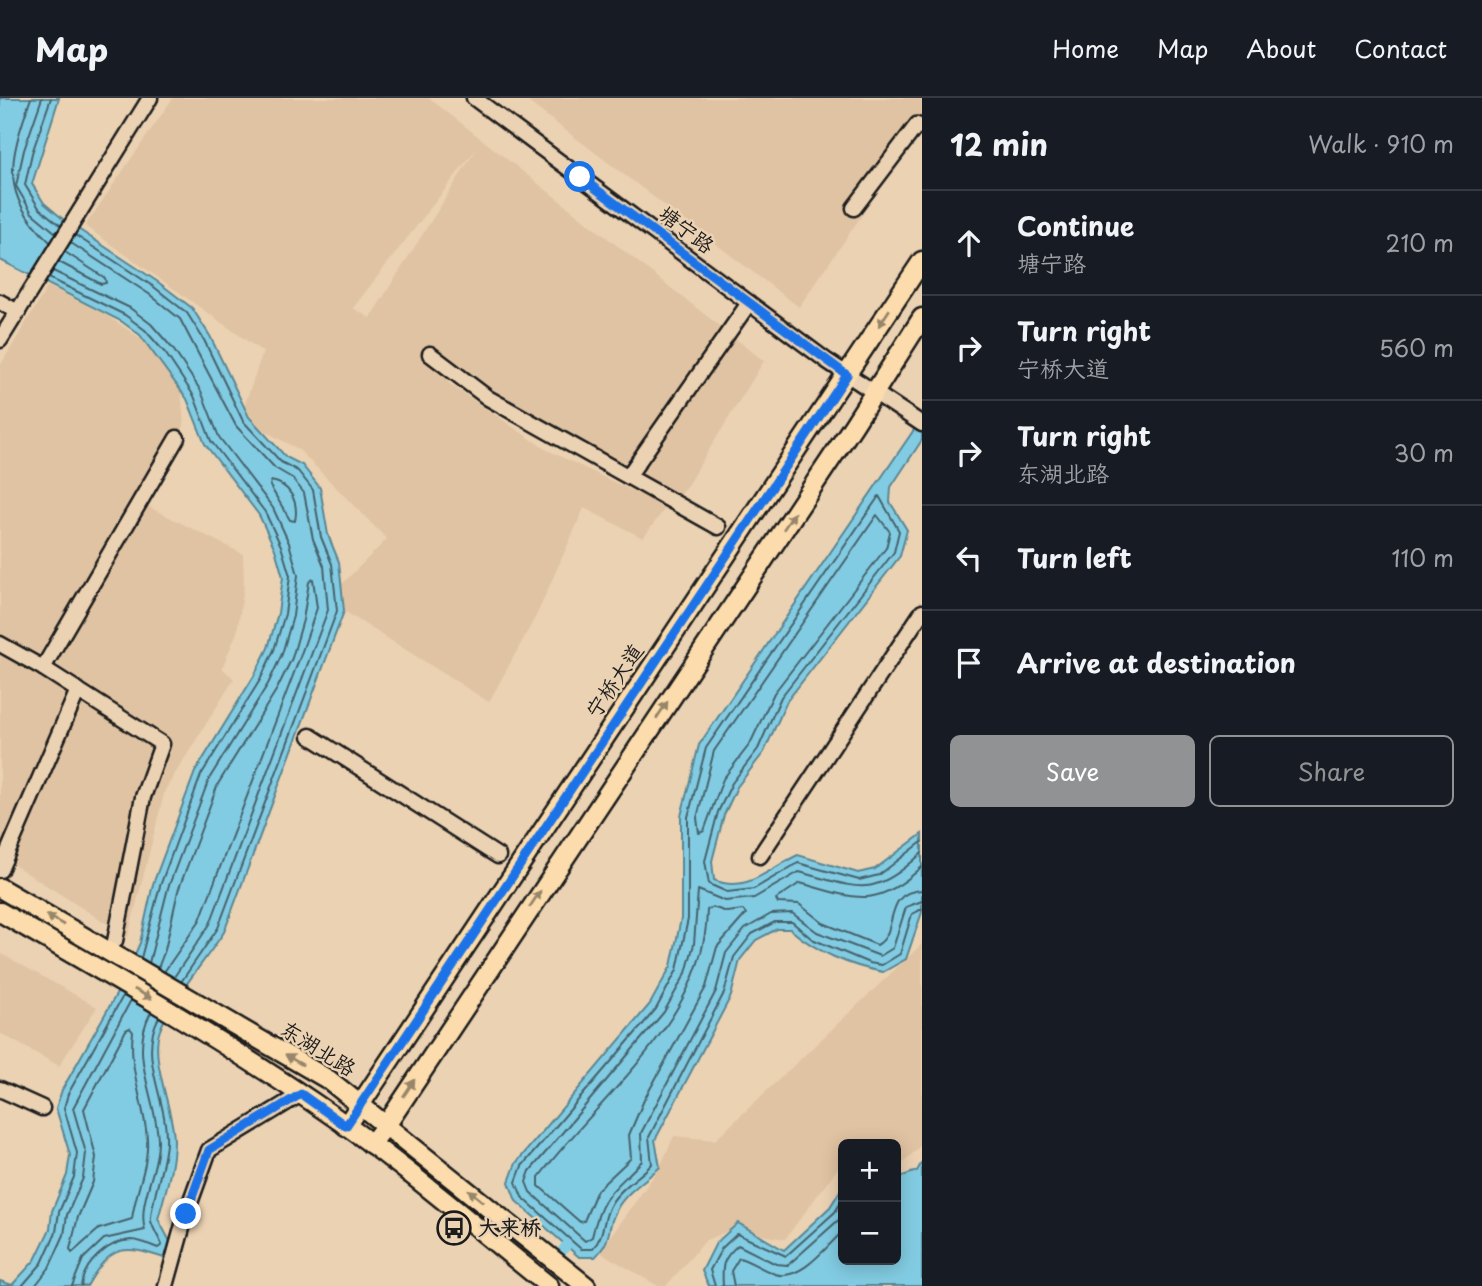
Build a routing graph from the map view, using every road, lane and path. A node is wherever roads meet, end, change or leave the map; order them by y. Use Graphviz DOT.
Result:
graph roads {
  1 [pos="150,98"];
  2 [pos="474,98"];
  3 [pos="922,127"];
  4 [pos="855,208"];
  5 [pos="922,261"];
  6 [pos="0,302"];
  7 [pos="749,303"];
  8 [pos="20,308"];
  9 [pos="922,318"];
  10 [pos="0,340"];
  11 [pos="914,342"];
  12 [pos="430,354"];
  13 [pos="847,375"];
  14 [pos="874,392"];
  15 [pos="922,424"];
  16 [pos="177,438"];
  17 [pos="629,475"];
  18 [pos="718,527"];
  19 [pos="922,612"];
  20 [pos="0,645"];
  21 [pos="43,668"];
  22 [pos="78,691"];
  23 [pos="310,736"];
  24 [pos="498,856"];
  25 [pos="760,856"];
  26 [pos="0,870"];
  27 [pos="0,888"];
  28 [pos="0,912"];
  29 [pos="112,946"];
  30 [pos="0,1088"];
  31 [pos="301,1094"];
  32 [pos="361,1104"];
  33 [pos="42,1108"];
  34 [pos="387,1125"];
  35 [pos="346,1126"];
  36 [pos="370,1144"];
  37 [pos="166,1286"];
  38 [pos="549,1286"];
  39 [pos="586,1286"];
  1 -- 8 [label="street"];
  2 -- 7 [label="street, 塘宁路"];
  3 -- 4 [label="street"];
  5 -- 13 [label="main road, 宁桥大道, one-way"];
  6 -- 8 [label="street"];
  7 -- 13 [label="street, 塘宁路"];
  7 -- 17 [label="street"];
  8 -- 10 [label="street"];
  9 -- 11 [label="main road"];
  11 -- 14 [label="main road"];
  12 -- 17 [label="street"];
  13 -- 14 [label="street, 塘宁路"];
  13 -- 32 [label="main road, 宁桥大道"];
  14 -- 15 [label="street, 塘宁路"];
  34 -- 14 [label="main road, one-way"];
  16 -- 21 [label="street"];
  17 -- 18 [label="street"];
  19 -- 25 [label="street"];
  20 -- 21 [label="street"];
  21 -- 22 [label="street"];
  22 -- 26 [label="street"];
  22 -- 29 [label="street"];
  23 -- 24 [label="street"];
  29 -- 27 [label="main road, 东湖北路, one-way"];
  28 -- 31 [label="main road, one-way"];
  32 -- 29 [label="main road, 东湖北路, one-way"];
  30 -- 33 [label="street"];
  31 -- 35 [label="main road"];
  31 -- 37 [label="street"];
  32 -- 34 [label="main road, 东湖北路"];
  32 -- 35 [label="main road, 宁桥大道"];
  34 -- 36 [label="main road"];
  39 -- 34 [label="main road, 东湖北路, one-way"];
  35 -- 36 [label="main road"];
  36 -- 38 [label="main road"];
}
